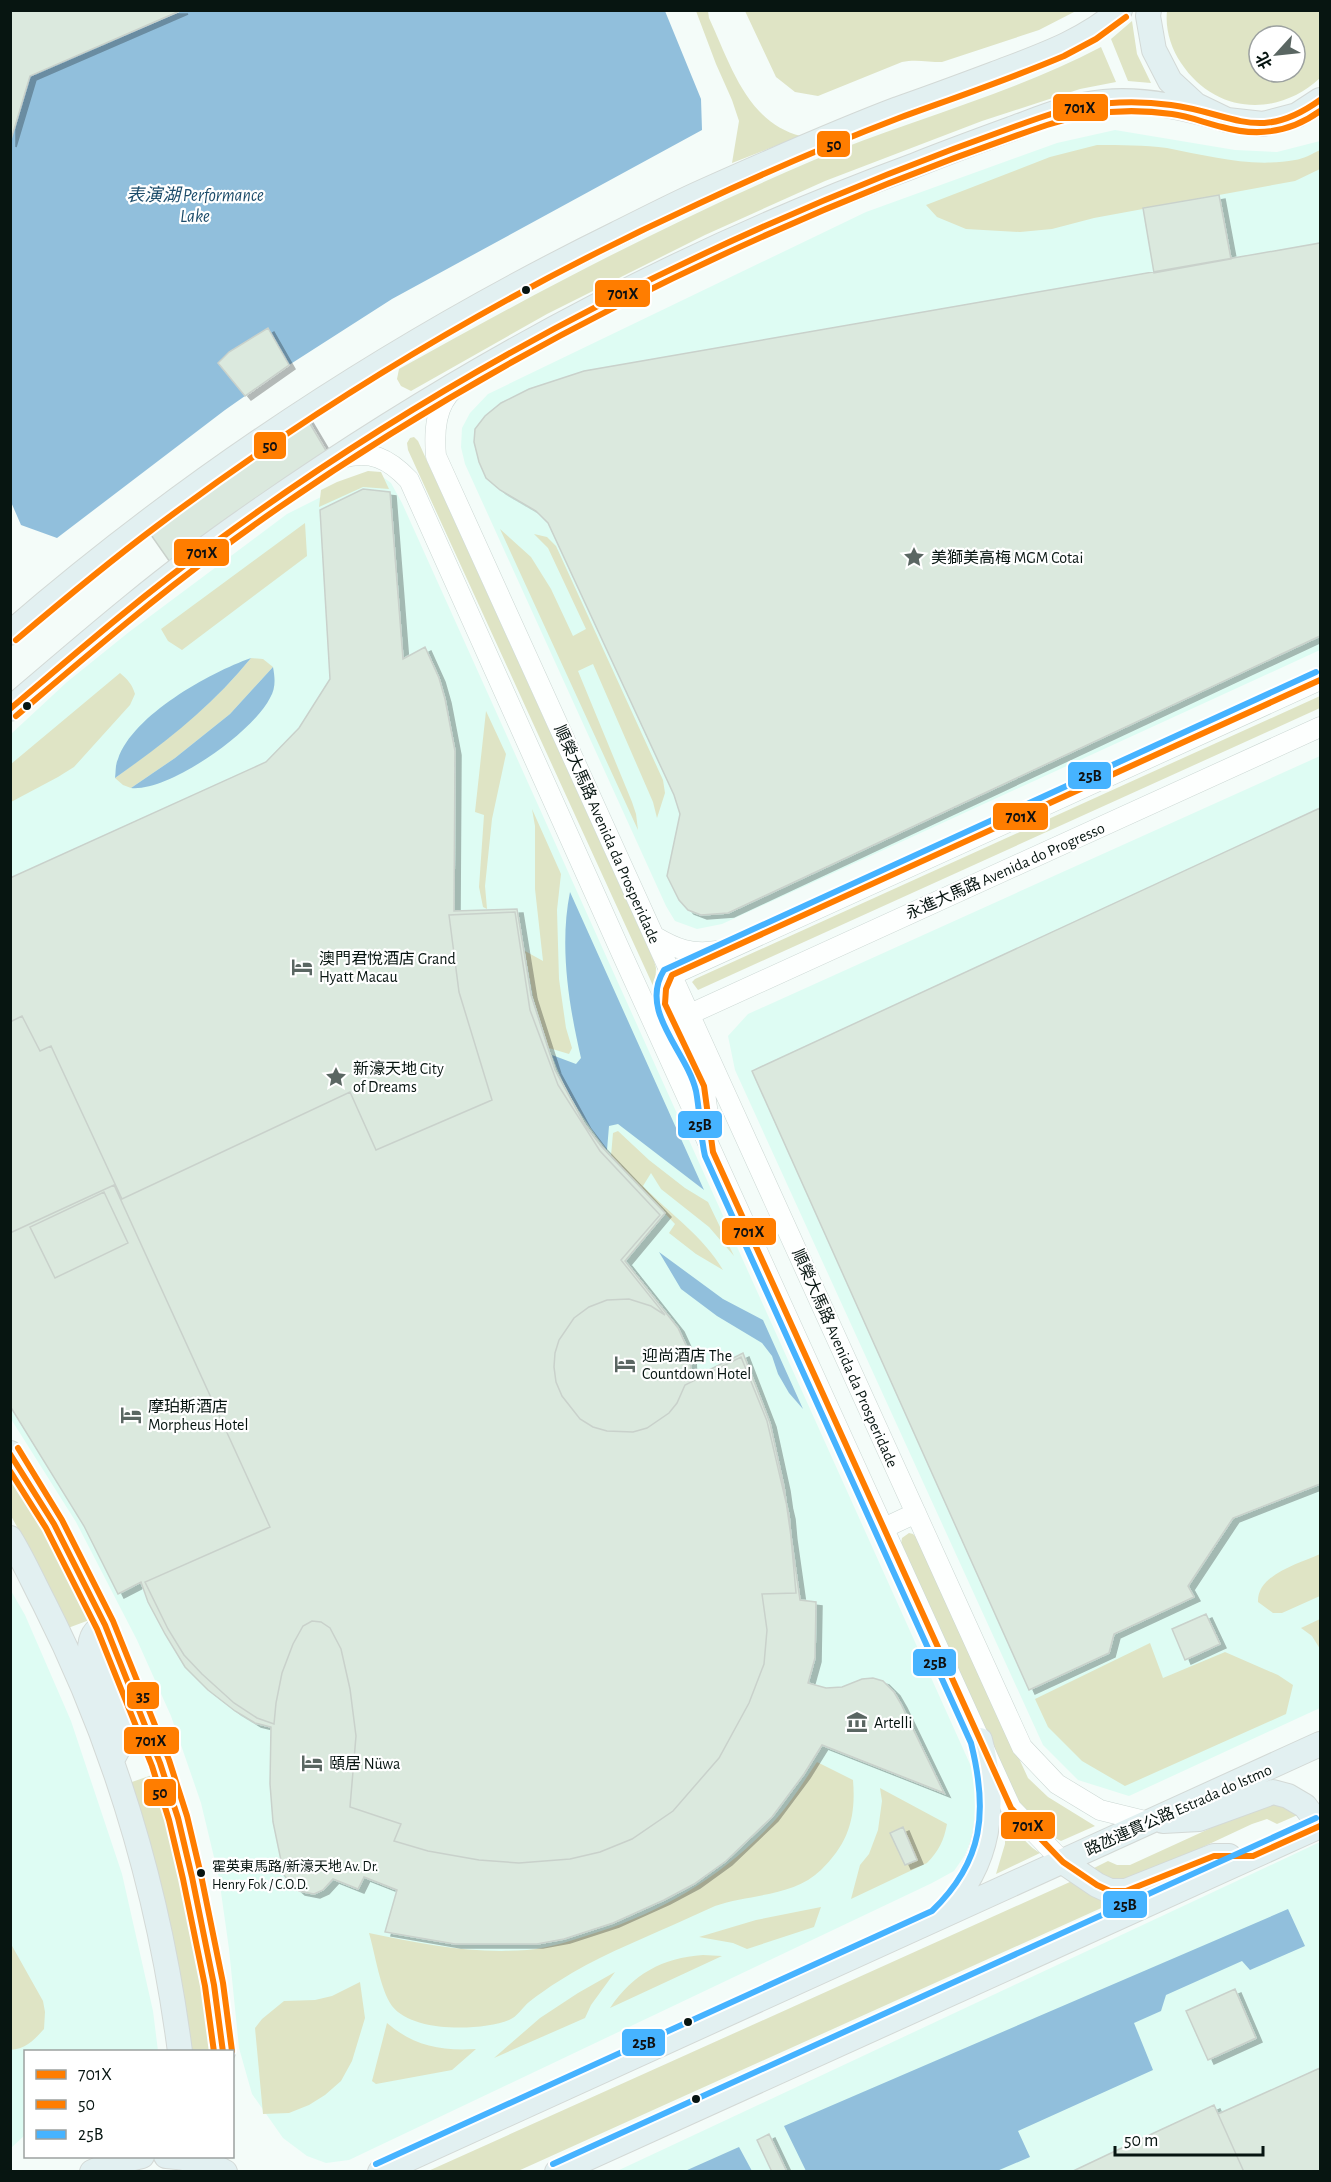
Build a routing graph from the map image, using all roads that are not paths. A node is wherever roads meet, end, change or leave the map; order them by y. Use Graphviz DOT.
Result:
graph roads {
  1 [pos="1120,10"];
  2 [pos="1149,10"];
  3 [pos="1320,100"];
  4 [pos="1227,120"];
  5 [pos="469,376"];
  6 [pos="338,459"];
  7 [pos="10,633"];
  8 [pos="1320,680"];
  9 [pos="10,709"];
  10 [pos="1320,727"];
  11 [pos="654,936"];
  12 [pos="731,948"];
  13 [pos="672,975"];
  14 [pos="690,1014"];
  15 [pos="714,1152"];
  16 [pos="10,1453"];
  17 [pos="916,1513"];
  18 [pos="884,1528"];
  19 [pos="10,1538"];
  20 [pos="105,1625"];
  21 [pos="980,1740"];
  22 [pos="1320,1744"];
  23 [pos="111,1760"];
  24 [pos="1149,1822"];
  25 [pos="1320,1826"];
  26 [pos="1253,1856"];
  27 [pos="1063,1862"];
  28 [pos="937,1918"];
  29 [pos="180,2050"];
  30 [pos="223,2050"];
  31 [pos="137,2158"];
  32 [pos="185,2158"];
  33 [pos="232,2158"];
  34 [pos="92,2172"];
  35 [pos="225,2172"];
  36 [pos="239,2172"];
  37 [pos="380,2172"];
  38 [pos="557,2172"];
  1 -- 7 [label="main road"];
  2 -- 4 [label="main road"];
  3 -- 4 [label="main road"];
  4 -- 5 [label="main road"];
  5 -- 6 [label="main road"];
  5 -- 11 [label="street, 順榮大馬路 Avenida da Prosperidade"];
  6 -- 9 [label="main road"];
  6 -- 15 [label="street"];
  8 -- 12 [label="street"];
  10 -- 14 [label="street, 永進大馬路 Avenida do Progresso"];
  11 -- 12 [label="street"];
  11 -- 13 [label="street, 順榮大馬路 Avenida da Prosperidade"];
  12 -- 13 [label="street"];
  13 -- 14 [label="street, 順榮大馬路 Avenida da Prosperidade"];
  13 -- 15 [label="street"];
  14 -- 17 [label="street, 順榮大馬路 Avenida da Prosperidade"];
  15 -- 18 [label="street"];
  16 -- 20 [label="main road"];
  17 -- 18 [label="street"];
  17 -- 24 [label="street, 順榮大馬路 Avenida da Prosperidade"];
  18 -- 21 [label="street"];
  19 -- 23 [label="main road"];
  20 -- 23 [label="main road"];
  20 -- 30 [label="main road"];
  21 -- 27 [label="street"];
  21 -- 28 [label="main road"];
  22 -- 24 [label="main road, 路氹連貫公路 Estrada do Istmo"];
  23 -- 29 [label="main road"];
  24 -- 25 [label="main road"];
  24 -- 27 [label="main road, 路氹連貫公路 Estrada do Istmo"];
  25 -- 26 [label="main road"];
  26 -- 27 [label="main road"];
  26 -- 38 [label="main road"];
  27 -- 28 [label="main road, 路氹連貫公路 Estrada do Istmo"];
  28 -- 37 [label="main road, 路氹連貫公路 Estrada do Istmo"];
  31 -- 34 [label="main road"];
  32 -- 35 [label="main road"];
  33 -- 36 [label="main road"];
}
